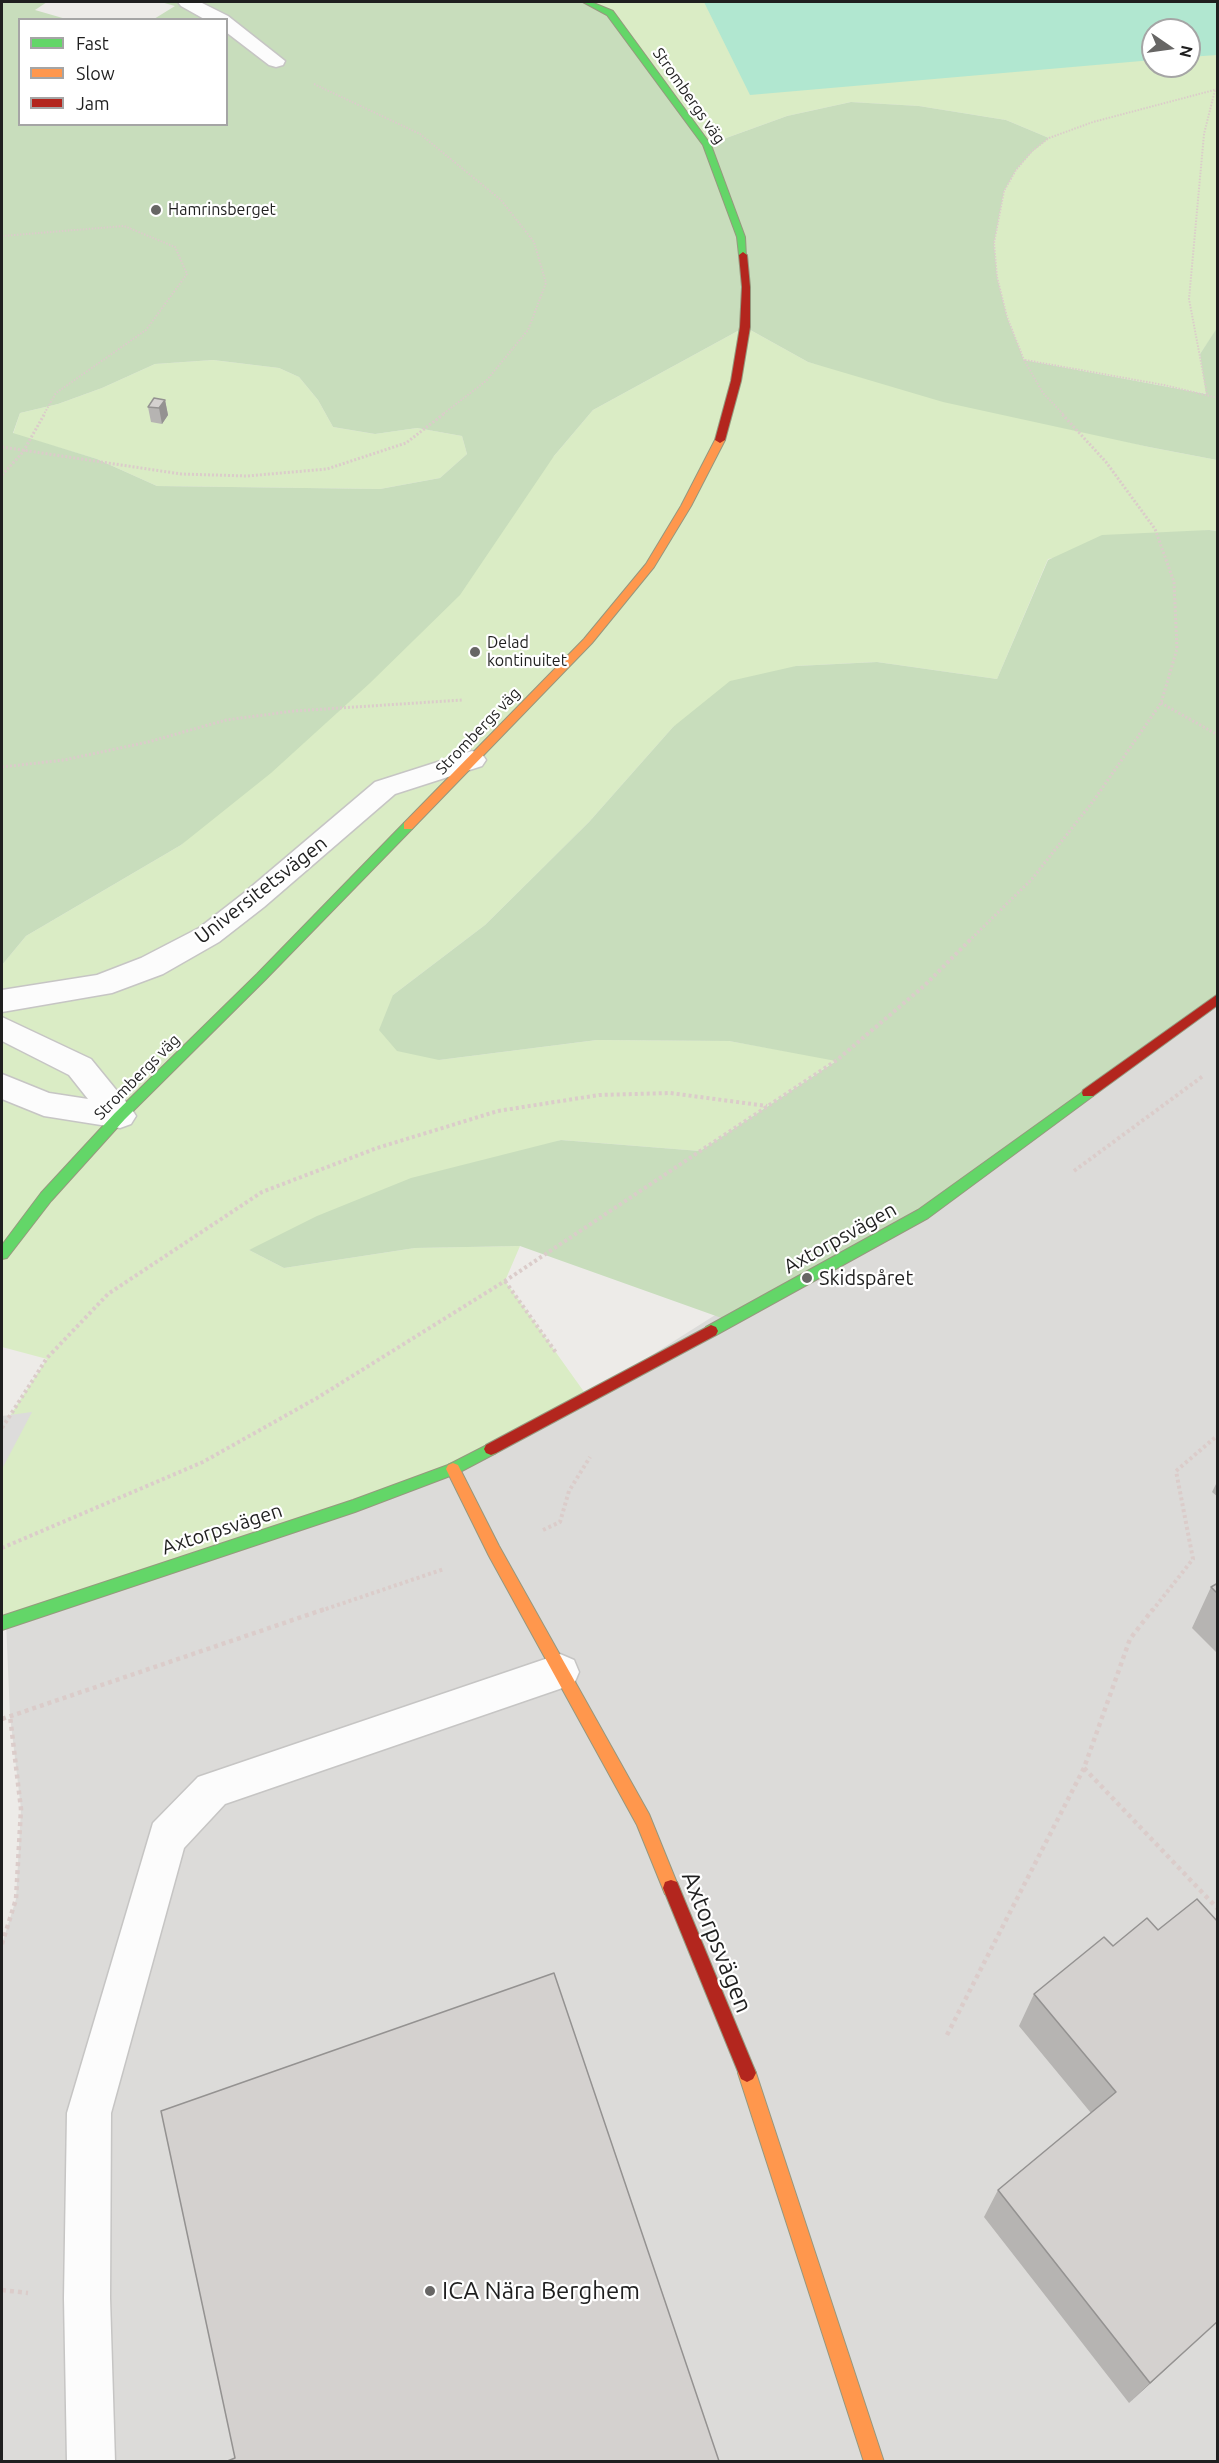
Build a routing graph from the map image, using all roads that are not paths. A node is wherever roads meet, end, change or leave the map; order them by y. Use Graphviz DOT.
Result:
graph roads {
  1 [pos="187,2"];
  2 [pos="586,2"];
  3 [pos="610,7"];
  4 [pos="217,18"];
  5 [pos="228,25"];
  6 [pos="276,61"];
  7 [pos="472,760"];
  8 [pos="1218,998"];
  9 [pos="2,1001"];
  10 [pos="2,1028"];
  11 [pos="2,1086"];
  12 [pos="120,1116"];
  13 [pos="2,1254"];
  14 [pos="453,1468"];
  15 [pos="2,1623"];
  16 [pos="560,1672"];
  17 [pos="91,2462"];
  18 [pos="874,2462"];
  1 -- 4 [label="street"];
  2 -- 3 [label="street, Strombergs väg"];
  3 -- 7 [label="street, Strombergs väg"];
  5 -- 6 [label="street"];
  7 -- 9 [label="street, Universitetsvägen"];
  7 -- 12 [label="street, Strombergs väg"];
  8 -- 14 [label="street, Axtorpsvägen"];
  10 -- 12 [label="street"];
  11 -- 12 [label="street"];
  12 -- 13 [label="street, Strombergs väg"];
  14 -- 15 [label="street, Axtorpsvägen"];
  14 -- 16 [label="street, Axtorpsvägen"];
  16 -- 17 [label="street"];
  16 -- 18 [label="street, Axtorpsvägen"];
}
